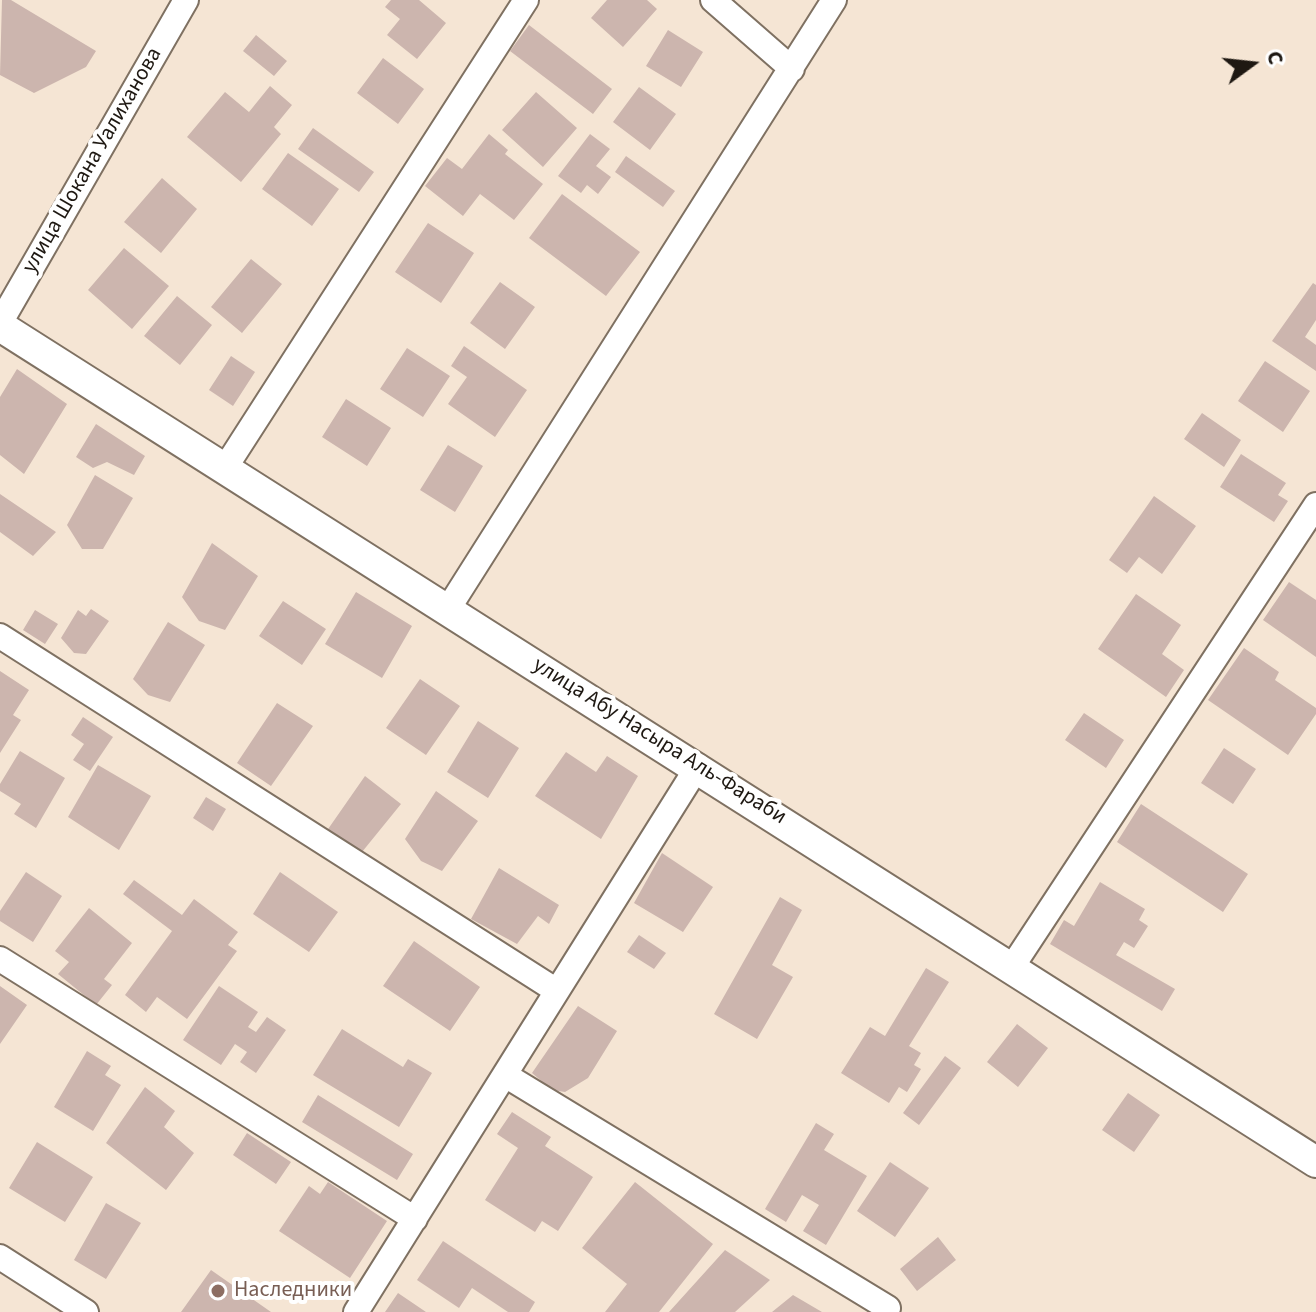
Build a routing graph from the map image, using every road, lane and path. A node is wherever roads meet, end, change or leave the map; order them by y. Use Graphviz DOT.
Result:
graph roads {
  1 [pos="186,0"];
  2 [pos="526,0"];
  3 [pos="713,0"];
  4 [pos="834,0"];
  5 [pos="792,69"];
  6 [pos="0,324"];
  7 [pos="225,468"];
  8 [pos="1316,505"];
  9 [pos="448,609"];
  10 [pos="0,636"];
  11 [pos="698,766"];
  12 [pos="0,959"];
  13 [pos="1012,967"];
  14 [pos="557,991"];
  15 [pos="505,1075"];
  16 [pos="1316,1162"];
  17 [pos="415,1219"];
  18 [pos="0,1257"];
  19 [pos="888,1308"];
  20 [pos="86,1312"];
  21 [pos="356,1312"];
  1 -- 6 [label="street, улица Шокана Уалиханова"];
  2 -- 7 [label="street"];
  3 -- 5 [label="street"];
  4 -- 5 [label="street"];
  5 -- 9 [label="street"];
  6 -- 7 [label="street, улица Абу Насыра Аль-Фараби"];
  7 -- 9 [label="street, улица Абу Насыра Аль-Фараби"];
  8 -- 13 [label="street"];
  9 -- 11 [label="street, улица Абу Насыра Аль-Фараби"];
  10 -- 14 [label="street"];
  11 -- 13 [label="street, улица Абу Насыра Аль-Фараби"];
  11 -- 14 [label="street"];
  12 -- 17 [label="street"];
  13 -- 16 [label="street, улица Абу Насыра Аль-Фараби"];
  14 -- 15 [label="street"];
  15 -- 17 [label="street"];
  15 -- 19 [label="street"];
  17 -- 21 [label="street"];
  18 -- 20 [label="street"];
}
